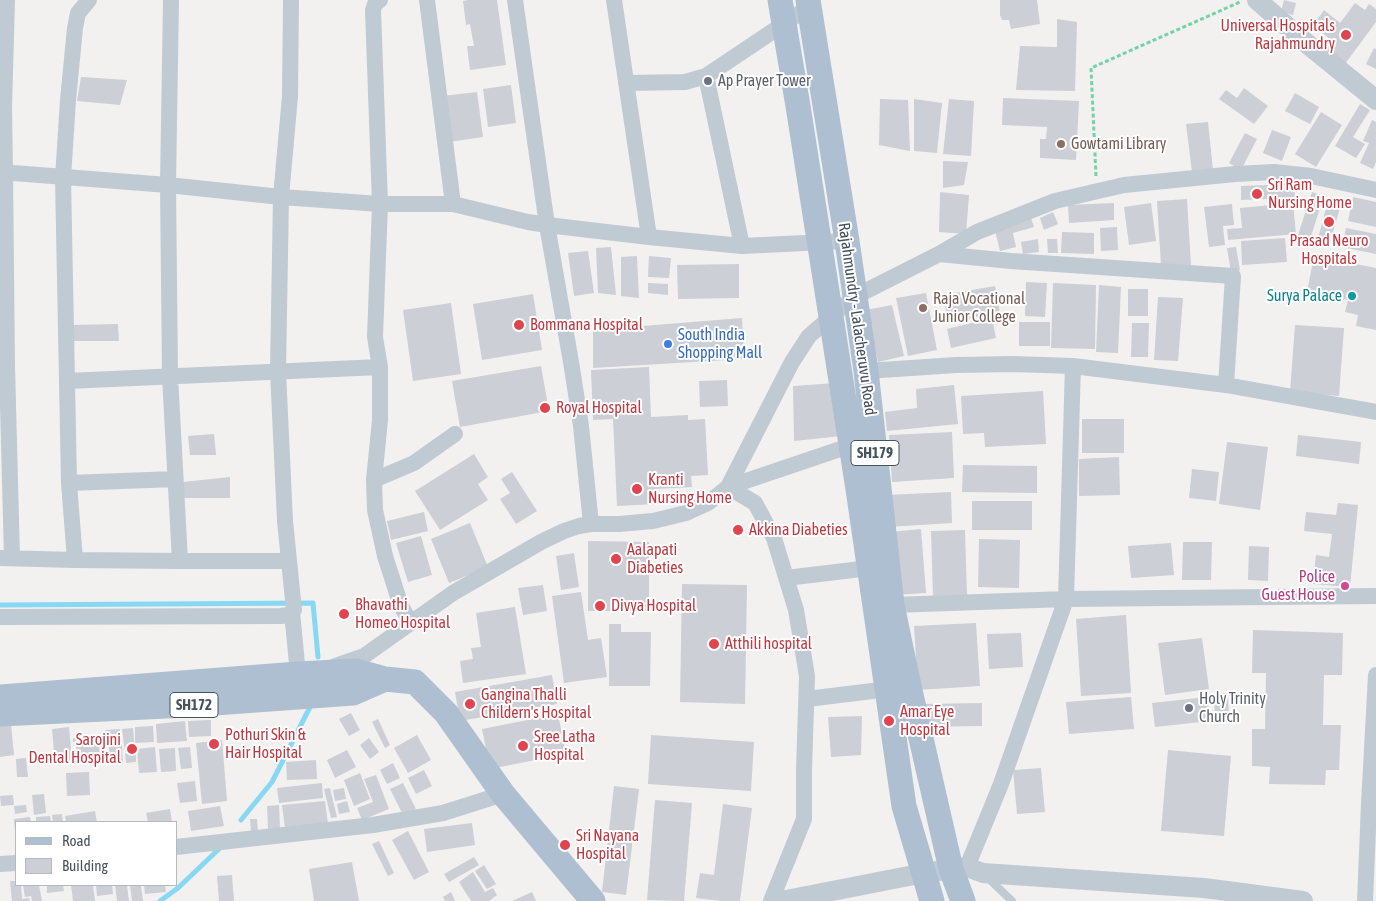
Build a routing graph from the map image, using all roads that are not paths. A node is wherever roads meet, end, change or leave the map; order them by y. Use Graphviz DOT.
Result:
graph roads {
  1 [pos="7,0"];
  2 [pos="89,0"];
  3 [pos="171,0"];
  4 [pos="291,0"];
  5 [pos="380,0"];
  6 [pos="428,0"];
  7 [pos="515,0"];
  8 [pos="614,0"];
  9 [pos="1257,0"];
  10 [pos="808,4"];
  11 [pos="782,12"];
  12 [pos="706,76"];
  13 [pos="626,83"];
  14 [pos="1376,100"];
  15 [pos="2,172"];
  16 [pos="63,178"];
  17 [pos="168,186"];
  18 [pos="1376,190"];
  19 [pos="281,197"];
  20 [pos="380,204"];
  21 [pos="453,204"];
  22 [pos="547,225"];
  23 [pos="649,237"];
  24 [pos="847,241"];
  25 [pos="820,242"];
  26 [pos="742,246"];
  27 [pos="939,254"];
  28 [pos="854,296"];
  29 [pos="831,316"];
  30 [pos="4,365"];
  31 [pos="1073,366"];
  32 [pos="380,367"];
  33 [pos="278,371"];
  34 [pos="866,371"];
  35 [pos="170,376"];
  36 [pos="67,381"];
  37 [pos="1226,385"];
  38 [pos="1376,412"];
  39 [pos="455,434"];
  40 [pos="862,441"];
  41 [pos="175,479"];
  42 [pos="374,480"];
  43 [pos="70,482"];
  44 [pos="728,487"];
  45 [pos="591,524"];
  46 [pos="6,558"];
  47 [pos="76,560"];
  48 [pos="180,561"];
  49 [pos="289,561"];
  50 [pos="879,567"];
  51 [pos="786,578"];
  52 [pos="1376,596"];
  53 [pos="1066,599"];
  54 [pos="892,605"];
  55 [pos="292,612"];
  56 [pos="0,617"];
  57 [pos="411,623"];
  58 [pos="305,674"];
  59 [pos="1376,675"];
  60 [pos="384,679"];
  61 [pos="898,688"];
  62 [pos="0,697"];
  63 [pos="807,700"];
  64 [pos="0,714"];
  65 [pos="503,794"];
  66 [pos="1372,805"];
  67 [pos="178,846"];
  68 [pos="15,863"];
  69 [pos="0,864"];
  70 [pos="967,869"];
  71 [pos="924,873"];
  72 [pos="593,901"];
  73 [pos="771,901"];
  74 [pos="781,901"];
  75 [pos="932,901"];
  76 [pos="963,901"];
  77 [pos="1012,901"];
  78 [pos="1303,901"];
  79 [pos="1365,901"];
  1 -- 15 [label="street"];
  2 -- 16 [label="street"];
  3 -- 17 [label="street"];
  4 -- 19 [label="street"];
  5 -- 20 [label="street"];
  6 -- 21 [label="street"];
  7 -- 22 [label="street"];
  8 -- 13 [label="street"];
  9 -- 14 [label="street"];
  10 -- 11 [label="street"];
  10 -- 24 [label="main road, Rajahmundry - Lalacheruvu Road / SH179"];
  11 -- 12 [label="street"];
  11 -- 25 [label="main road, SH179"];
  12 -- 13 [label="street"];
  12 -- 26 [label="street"];
  13 -- 23 [label="street"];
  15 -- 16 [label="street"];
  15 -- 30 [label="street"];
  16 -- 17 [label="street"];
  16 -- 36 [label="street"];
  17 -- 19 [label="street"];
  17 -- 35 [label="street"];
  18 -- 27 [label="street"];
  19 -- 20 [label="street"];
  19 -- 33 [label="street"];
  20 -- 21 [label="street"];
  20 -- 32 [label="street"];
  21 -- 22 [label="street"];
  22 -- 23 [label="street"];
  22 -- 45 [label="street"];
  23 -- 26 [label="street"];
  24 -- 25 [label="street"];
  24 -- 28 [label="main road, Rajahmundry - Lalacheruvu Road / SH179"];
  25 -- 26 [label="street"];
  25 -- 29 [label="main road, SH179"];
  27 -- 28 [label="street"];
  27 -- 37 [label="street"];
  28 -- 29 [label="street"];
  28 -- 34 [label="main road, Rajahmundry - Lalacheruvu Road / SH179"];
  29 -- 40 [label="main road, SH179"];
  29 -- 44 [label="street"];
  30 -- 46 [label="street"];
  31 -- 34 [label="street"];
  31 -- 37 [label="street"];
  31 -- 53 [label="street"];
  32 -- 33 [label="street"];
  32 -- 42 [label="street"];
  33 -- 35 [label="street"];
  33 -- 49 [label="street"];
  34 -- 40 [label="main road, Rajahmundry - Lalacheruvu Road / SH179"];
  35 -- 36 [label="street"];
  35 -- 41 [label="street"];
  36 -- 43 [label="street"];
  37 -- 38 [label="street"];
  39 -- 42 [label="street"];
  40 -- 44 [label="street"];
  40 -- 50 [label="main road, Rajahmundry - Lalacheruvu Road / SH179"];
  41 -- 43 [label="street"];
  41 -- 48 [label="street"];
  42 -- 57 [label="street"];
  43 -- 47 [label="street"];
  44 -- 45 [label="street"];
  44 -- 51 [label="street"];
  45 -- 57 [label="street"];
  46 -- 47 [label="street"];
  47 -- 48 [label="street"];
  48 -- 49 [label="street"];
  49 -- 55 [label="street"];
  50 -- 51 [label="street"];
  50 -- 54 [label="main road, Rajahmundry - Lalacheruvu Road / SH179"];
  50 -- 61 [label="main road, SH179"];
  51 -- 63 [label="street"];
  52 -- 53 [label="street"];
  53 -- 54 [label="street"];
  53 -- 70 [label="street"];
  54 -- 61 [label="main road, Rajahmundry - Lalacheruvu Road / SH179"];
  55 -- 56 [label="street"];
  55 -- 58 [label="street"];
  57 -- 58 [label="street"];
  58 -- 60 [label="main road, SH172"];
  58 -- 62 [label="main road, SH172"];
  59 -- 66 [label="street"];
  60 -- 64 [label="main road, SH172"];
  60 -- 65 [label="main road, SH172"];
  61 -- 63 [label="street"];
  61 -- 70 [label="main road, Rajahmundry - Lalacheruvu Road / SH179"];
  61 -- 71 [label="main road, SH179"];
  63 -- 73 [label="street"];
  65 -- 67 [label="street"];
  65 -- 72 [label="main road, SH172"];
  66 -- 79 [label="street"];
  68 -- 69 [label="street"];
  70 -- 71 [label="street"];
  70 -- 76 [label="main road, Rajahmundry - Lalacheruvu Road / SH179"];
  70 -- 77 [label="lane"];
  70 -- 78 [label="street"];
  71 -- 74 [label="street"];
  71 -- 75 [label="main road, SH179"];
}
